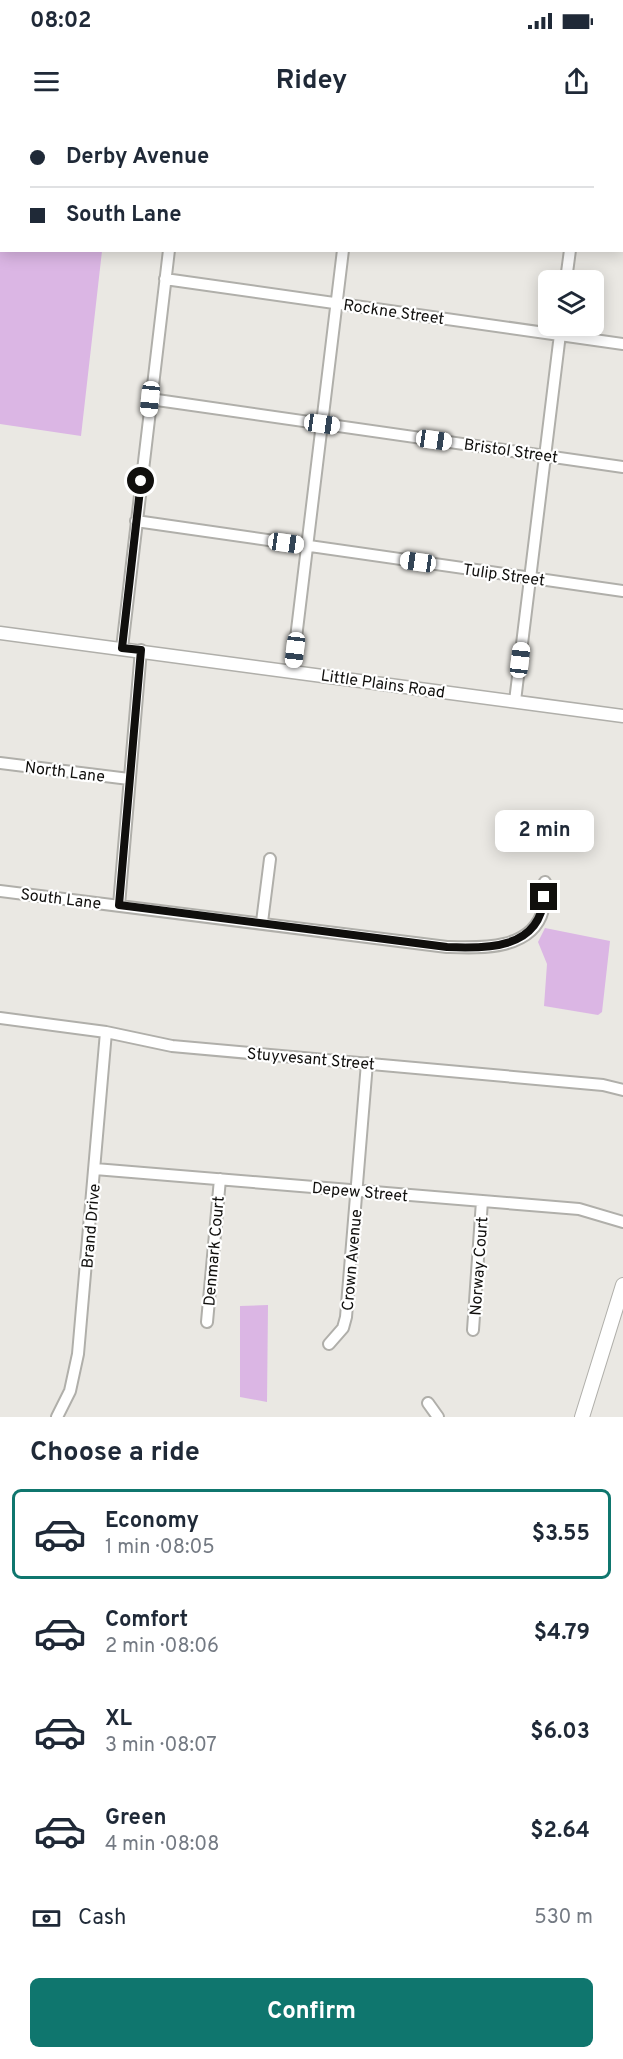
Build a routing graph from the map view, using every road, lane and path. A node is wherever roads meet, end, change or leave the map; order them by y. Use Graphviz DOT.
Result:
graph roads {
  1 [pos="170,252"];
  2 [pos="343,252"];
  3 [pos="570,252"];
  4 [pos="567,270"];
  5 [pos="165,279"];
  6 [pos="337,303"];
  7 [pos="538,327"];
  8 [pos="559,336"];
  9 [pos="587,336"];
  10 [pos="623,344"];
  11 [pos="150,399"];
  12 [pos="322,424"];
  13 [pos="545,455"];
  14 [pos="623,467"];
  15 [pos="136,521"];
  16 [pos="307,546"];
  17 [pos="530,578"];
  18 [pos="623,591"];
  19 [pos="0,633"];
  20 [pos="122,648"];
  21 [pos="141,650"];
  22 [pos="292,670"];
  23 [pos="515,701"];
  24 [pos="623,716"];
  25 [pos="0,763"];
  26 [pos="129,779"];
  27 [pos="270,859"];
  28 [pos="545,882"];
  29 [pos="0,891"];
  30 [pos="119,905"];
  31 [pos="262,922"];
  32 [pos="0,1018"];
  33 [pos="106,1032"];
  34 [pos="367,1063"];
  35 [pos="623,1090"];
  36 [pos="95,1169"];
  37 [pos="220,1179"];
  38 [pos="357,1191"];
  39 [pos="482,1201"];
  40 [pos="623,1222"];
  41 [pos="623,1285"];
  42 [pos="207,1322"];
  43 [pos="473,1330"];
  44 [pos="329,1344"];
  45 [pos="428,1403"];
  46 [pos="57,1417"];
  47 [pos="438,1417"];
  48 [pos="582,1417"];
  1 -- 5 [label="street"];
  2 -- 6 [label="street"];
  3 -- 4 [label="street"];
  5 -- 6 [label="street, Rockne Street"];
  5 -- 11 [label="street"];
  6 -- 7 [label="street, Rockne Street"];
  6 -- 12 [label="street"];
  8 -- 13 [label="street"];
  9 -- 10 [label="street, Rockne Street"];
  11 -- 12 [label="street, Bristol Street"];
  11 -- 15 [label="street"];
  12 -- 13 [label="street, Bristol Street"];
  12 -- 16 [label="street"];
  13 -- 14 [label="street, Bristol Street"];
  13 -- 17 [label="street"];
  15 -- 16 [label="street, Tulip Street"];
  15 -- 20 [label="street"];
  16 -- 17 [label="street, Tulip Street"];
  16 -- 22 [label="street"];
  17 -- 18 [label="street, Tulip Street"];
  17 -- 23 [label="street"];
  19 -- 20 [label="street, Little Plains Road"];
  20 -- 21 [label="street, Little Plains Road"];
  21 -- 22 [label="street, Little Plains Road"];
  21 -- 26 [label="street"];
  22 -- 23 [label="street, Little Plains Road"];
  23 -- 24 [label="street, Little Plains Road"];
  25 -- 26 [label="street, North Lane"];
  26 -- 30 [label="street"];
  27 -- 31 [label="street"];
  28 -- 31 [label="street, South Lane"];
  29 -- 30 [label="street, South Lane"];
  30 -- 31 [label="street, South Lane"];
  32 -- 33 [label="street, Stuyvesant Street"];
  33 -- 34 [label="street, Stuyvesant Street"];
  33 -- 36 [label="street, Brand Drive"];
  34 -- 35 [label="street, Stuyvesant Street"];
  34 -- 38 [label="street, Crown Avenue"];
  36 -- 37 [label="street, Depew Street"];
  36 -- 46 [label="street, Brand Drive"];
  37 -- 38 [label="street, Depew Street"];
  37 -- 42 [label="street, Denmark Court"];
  38 -- 39 [label="street, Depew Street"];
  38 -- 44 [label="street, Crown Avenue"];
  39 -- 40 [label="street, Depew Street"];
  39 -- 43 [label="street, Norway Court"];
  41 -- 48 [label="main road"];
  45 -- 47 [label="street"];
}
